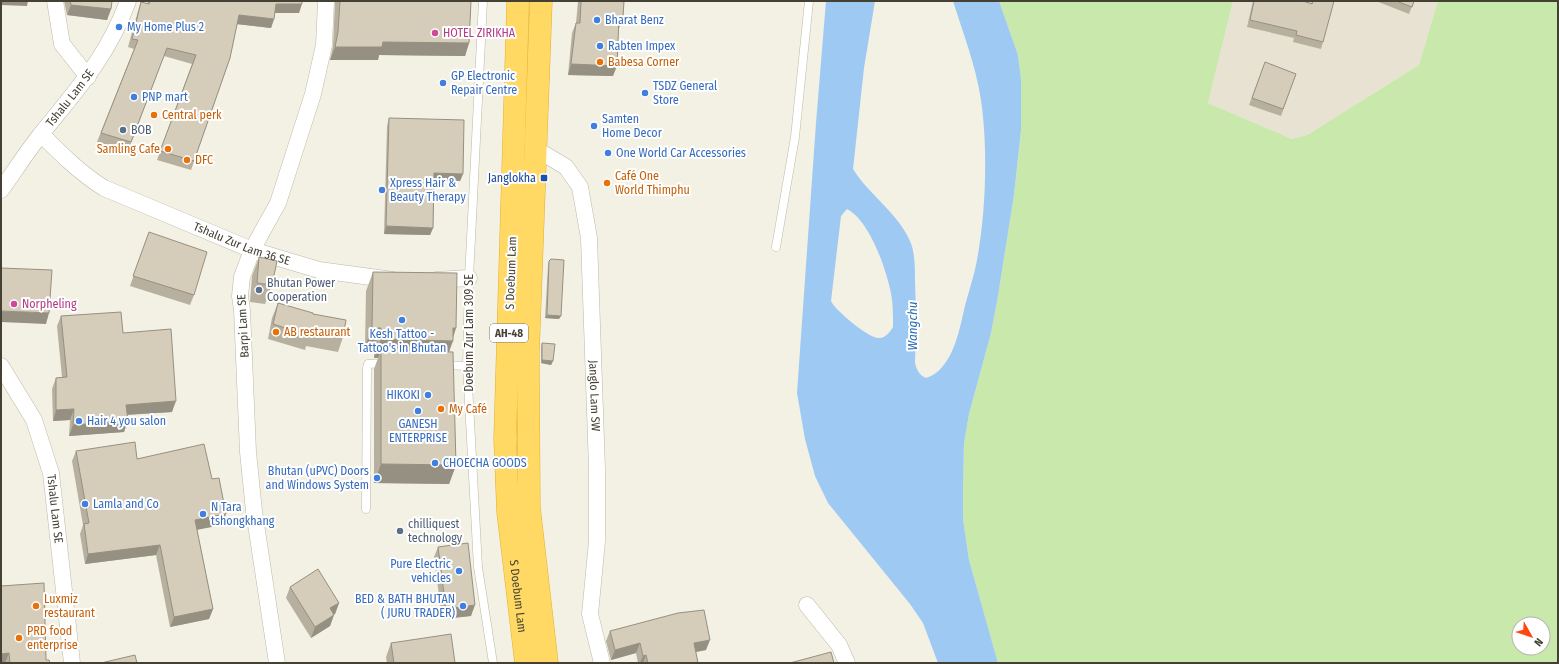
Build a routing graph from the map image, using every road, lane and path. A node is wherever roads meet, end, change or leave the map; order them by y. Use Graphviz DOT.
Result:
graph roads {
  1 [pos="55,1"];
  2 [pos="128,1"];
  3 [pos="326,1"];
  4 [pos="483,1"];
  5 [pos="518,1"];
  6 [pos="541,1"];
  7 [pos="809,1"];
  8 [pos="88,77"];
  9 [pos="41,134"];
  10 [pos="536,149"];
  11 [pos="1,190"];
  12 [pos="776,247"];
  13 [pos="252,250"];
  14 [pos="469,278"];
  15 [pos="393,363"];
  16 [pos="437,365"];
  17 [pos="1,366"];
  18 [pos="467,366"];
  19 [pos="366,509"];
  20 [pos="807,605"];
  21 [pos="72,663"];
  22 [pos="277,663"];
  23 [pos="494,663"];
  24 [pos="526,663"];
  25 [pos="547,663"];
  26 [pos="602,663"];
  27 [pos="847,663"];
  1 -- 8 [label="street"];
  2 -- 8 [label="street, Tshalu Lam SE"];
  3 -- 13 [label="street, Barpi Lam SE"];
  4 -- 14 [label="lane, Doebum Zur Lam 309 SE"];
  5 -- 24 [label="highway, S Doebum Lam / AH-48"];
  6 -- 10 [label="highway, S Doebum Lam / AH-48"];
  7 -- 12 [label="lane"];
  8 -- 9 [label="street, Tshalu Lam SE"];
  9 -- 11 [label="street, Tshalu Lam SE"];
  9 -- 13 [label="street, Tshalu Zur Lam 36 SE"];
  10 -- 25 [label="highway, S Doebum Lam / AH-48"];
  10 -- 26 [label="street, Janglo Lam SW"];
  13 -- 14 [label="street, Tshalu Zur Lam 36 SE"];
  13 -- 22 [label="street, Barpi Lam SE"];
  14 -- 18 [label="lane, Doebum Zur Lam 309 SE"];
  15 -- 19 [label="lane"];
  16 -- 18 [label="lane"];
  17 -- 21 [label="street, Tshalu Lam SE"];
  18 -- 23 [label="lane, Doebum Zur Lam 309 SE"];
  20 -- 27 [label="street"];
}
